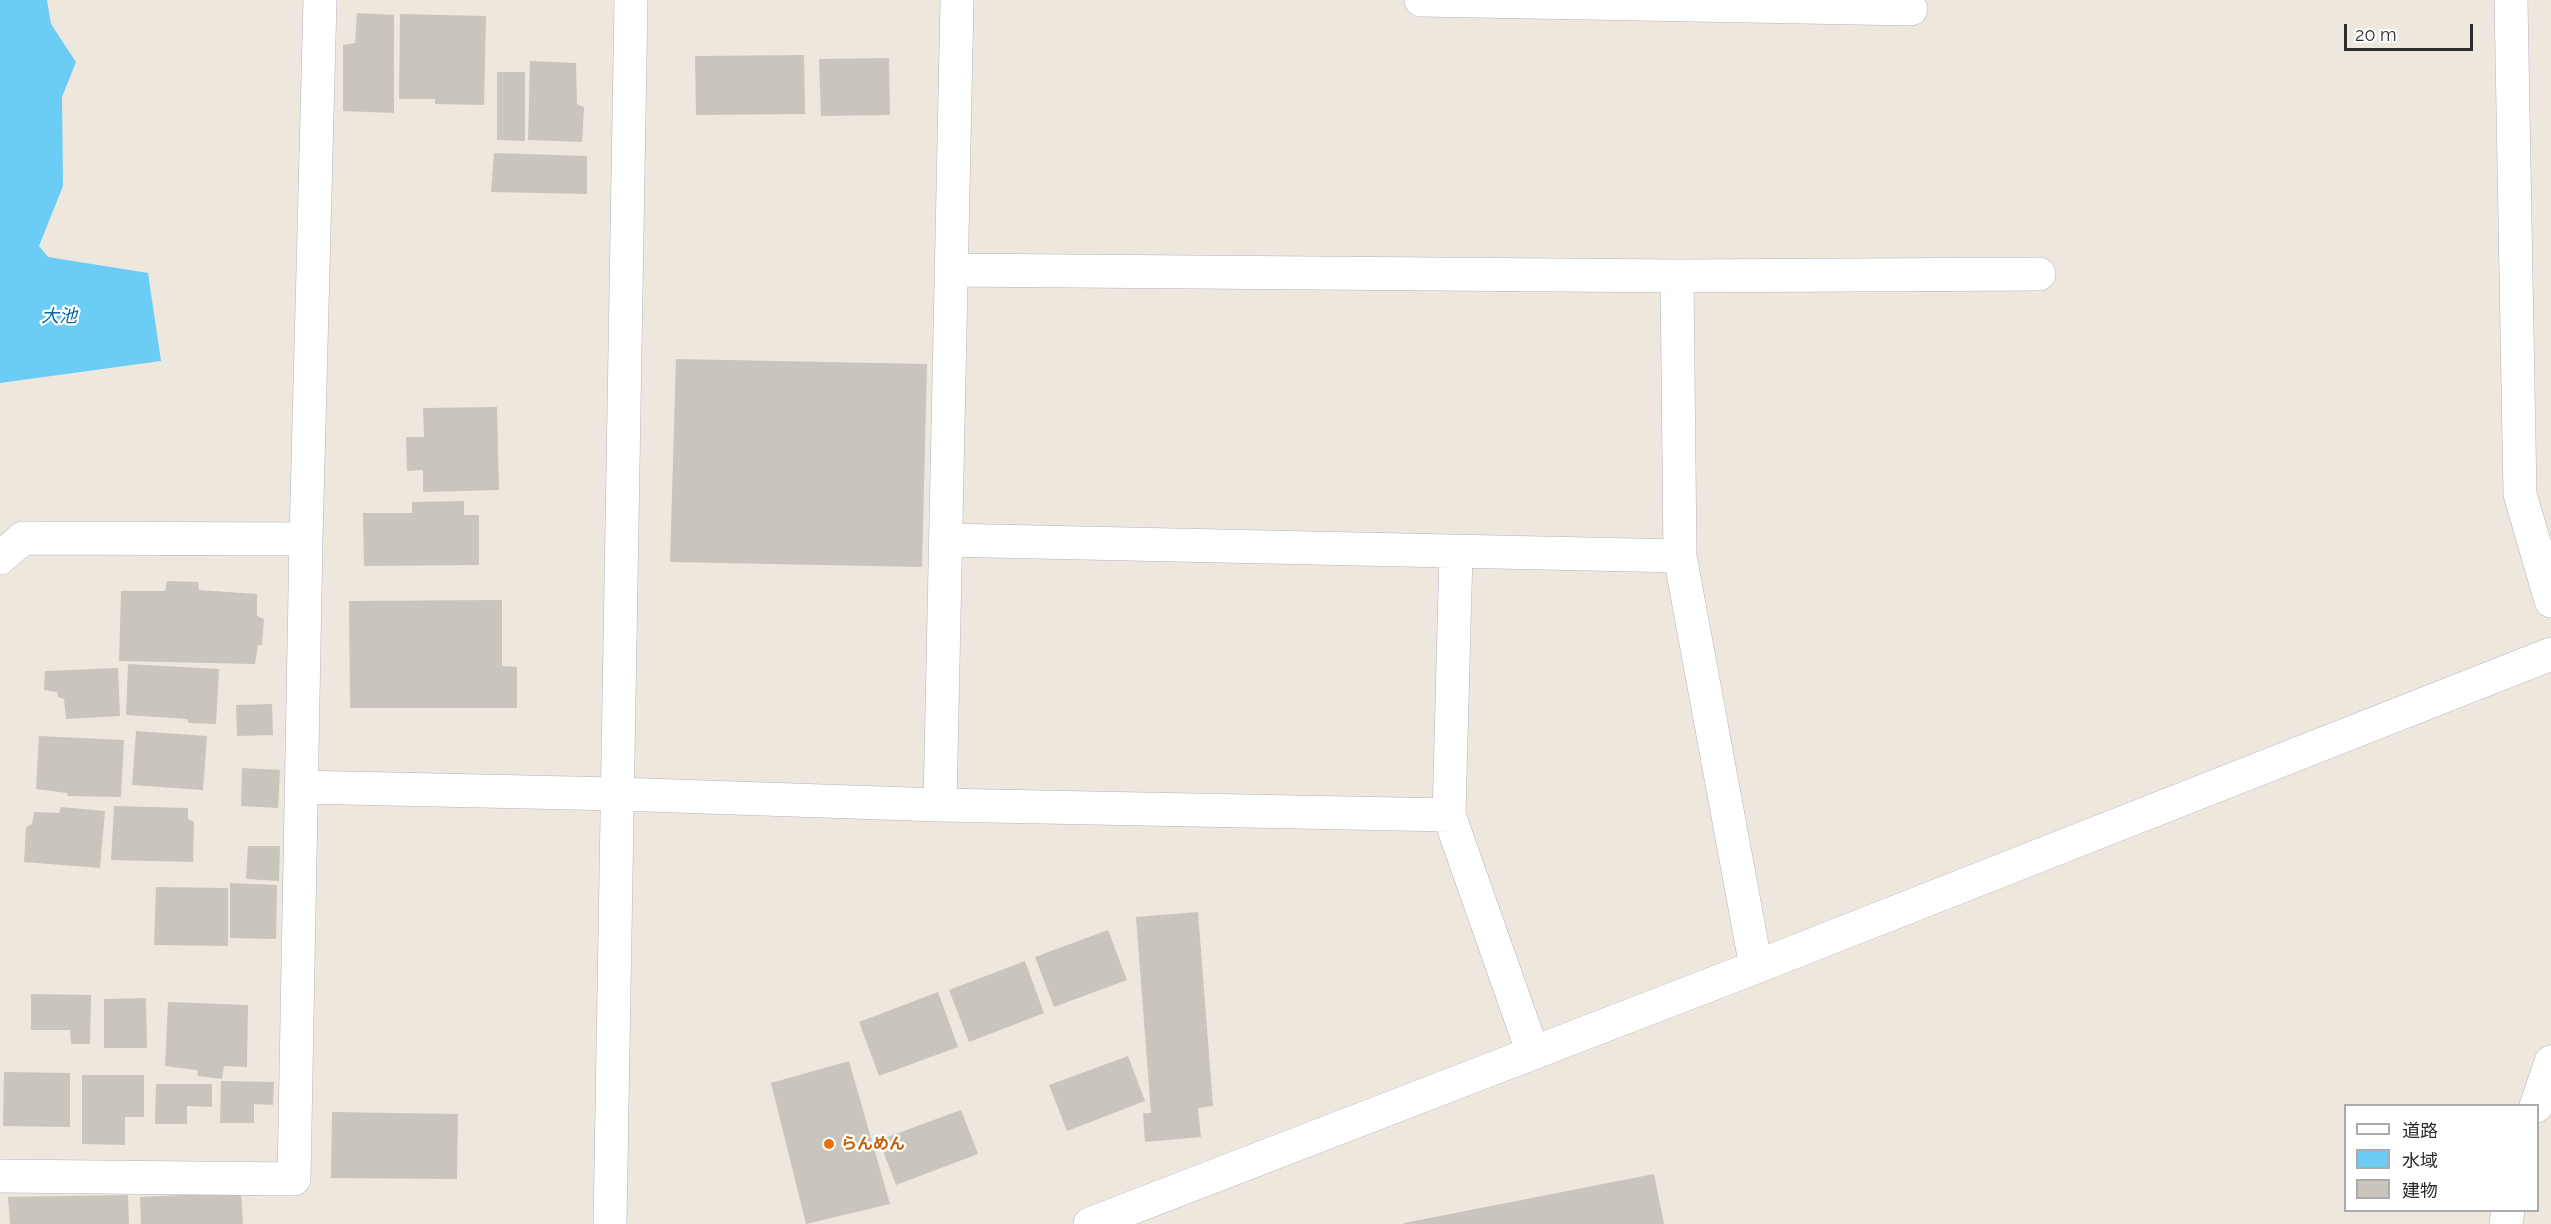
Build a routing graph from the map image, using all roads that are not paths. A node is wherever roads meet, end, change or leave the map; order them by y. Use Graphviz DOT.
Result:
graph roads {
  1 [pos="320,0"];
  2 [pos="632,0"];
  3 [pos="957,0"];
  4 [pos="1421,0"];
  5 [pos="1899,0"];
  6 [pos="2511,0"];
  7 [pos="951,270"];
  8 [pos="2039,273"];
  9 [pos="1677,276"];
  10 [pos="306,539"];
  11 [pos="945,540"];
  12 [pos="1456,552"];
  13 [pos="1680,556"];
  14 [pos="0,558"];
  15 [pos="2551,601"];
  16 [pos="2551,654"];
  17 [pos="301,787"];
  18 [pos="617,794"];
  19 [pos="940,805"];
  20 [pos="1449,815"];
  21 [pos="1756,967"];
  22 [pos="1533,1053"];
  23 [pos="2551,1062"];
  24 [pos="2537,1104"];
  25 [pos="0,1176"];
  26 [pos="610,1224"];
  27 [pos="1090,1224"];
  1 -- 10 [label="street"];
  2 -- 18 [label="street"];
  3 -- 7 [label="street"];
  4 -- 5 [label="street"];
  6 -- 15 [label="street"];
  7 -- 9 [label="street"];
  7 -- 11 [label="street"];
  8 -- 9 [label="street"];
  9 -- 13 [label="street"];
  10 -- 14 [label="street"];
  10 -- 17 [label="street"];
  11 -- 12 [label="street"];
  11 -- 19 [label="street"];
  12 -- 13 [label="street"];
  12 -- 20 [label="street"];
  13 -- 21 [label="street"];
  16 -- 21 [label="street"];
  17 -- 18 [label="street"];
  17 -- 25 [label="street"];
  18 -- 19 [label="street"];
  18 -- 26 [label="street"];
  19 -- 20 [label="street"];
  20 -- 22 [label="street"];
  21 -- 22 [label="street"];
  22 -- 27 [label="street"];
  23 -- 24 [label="street"];
}
